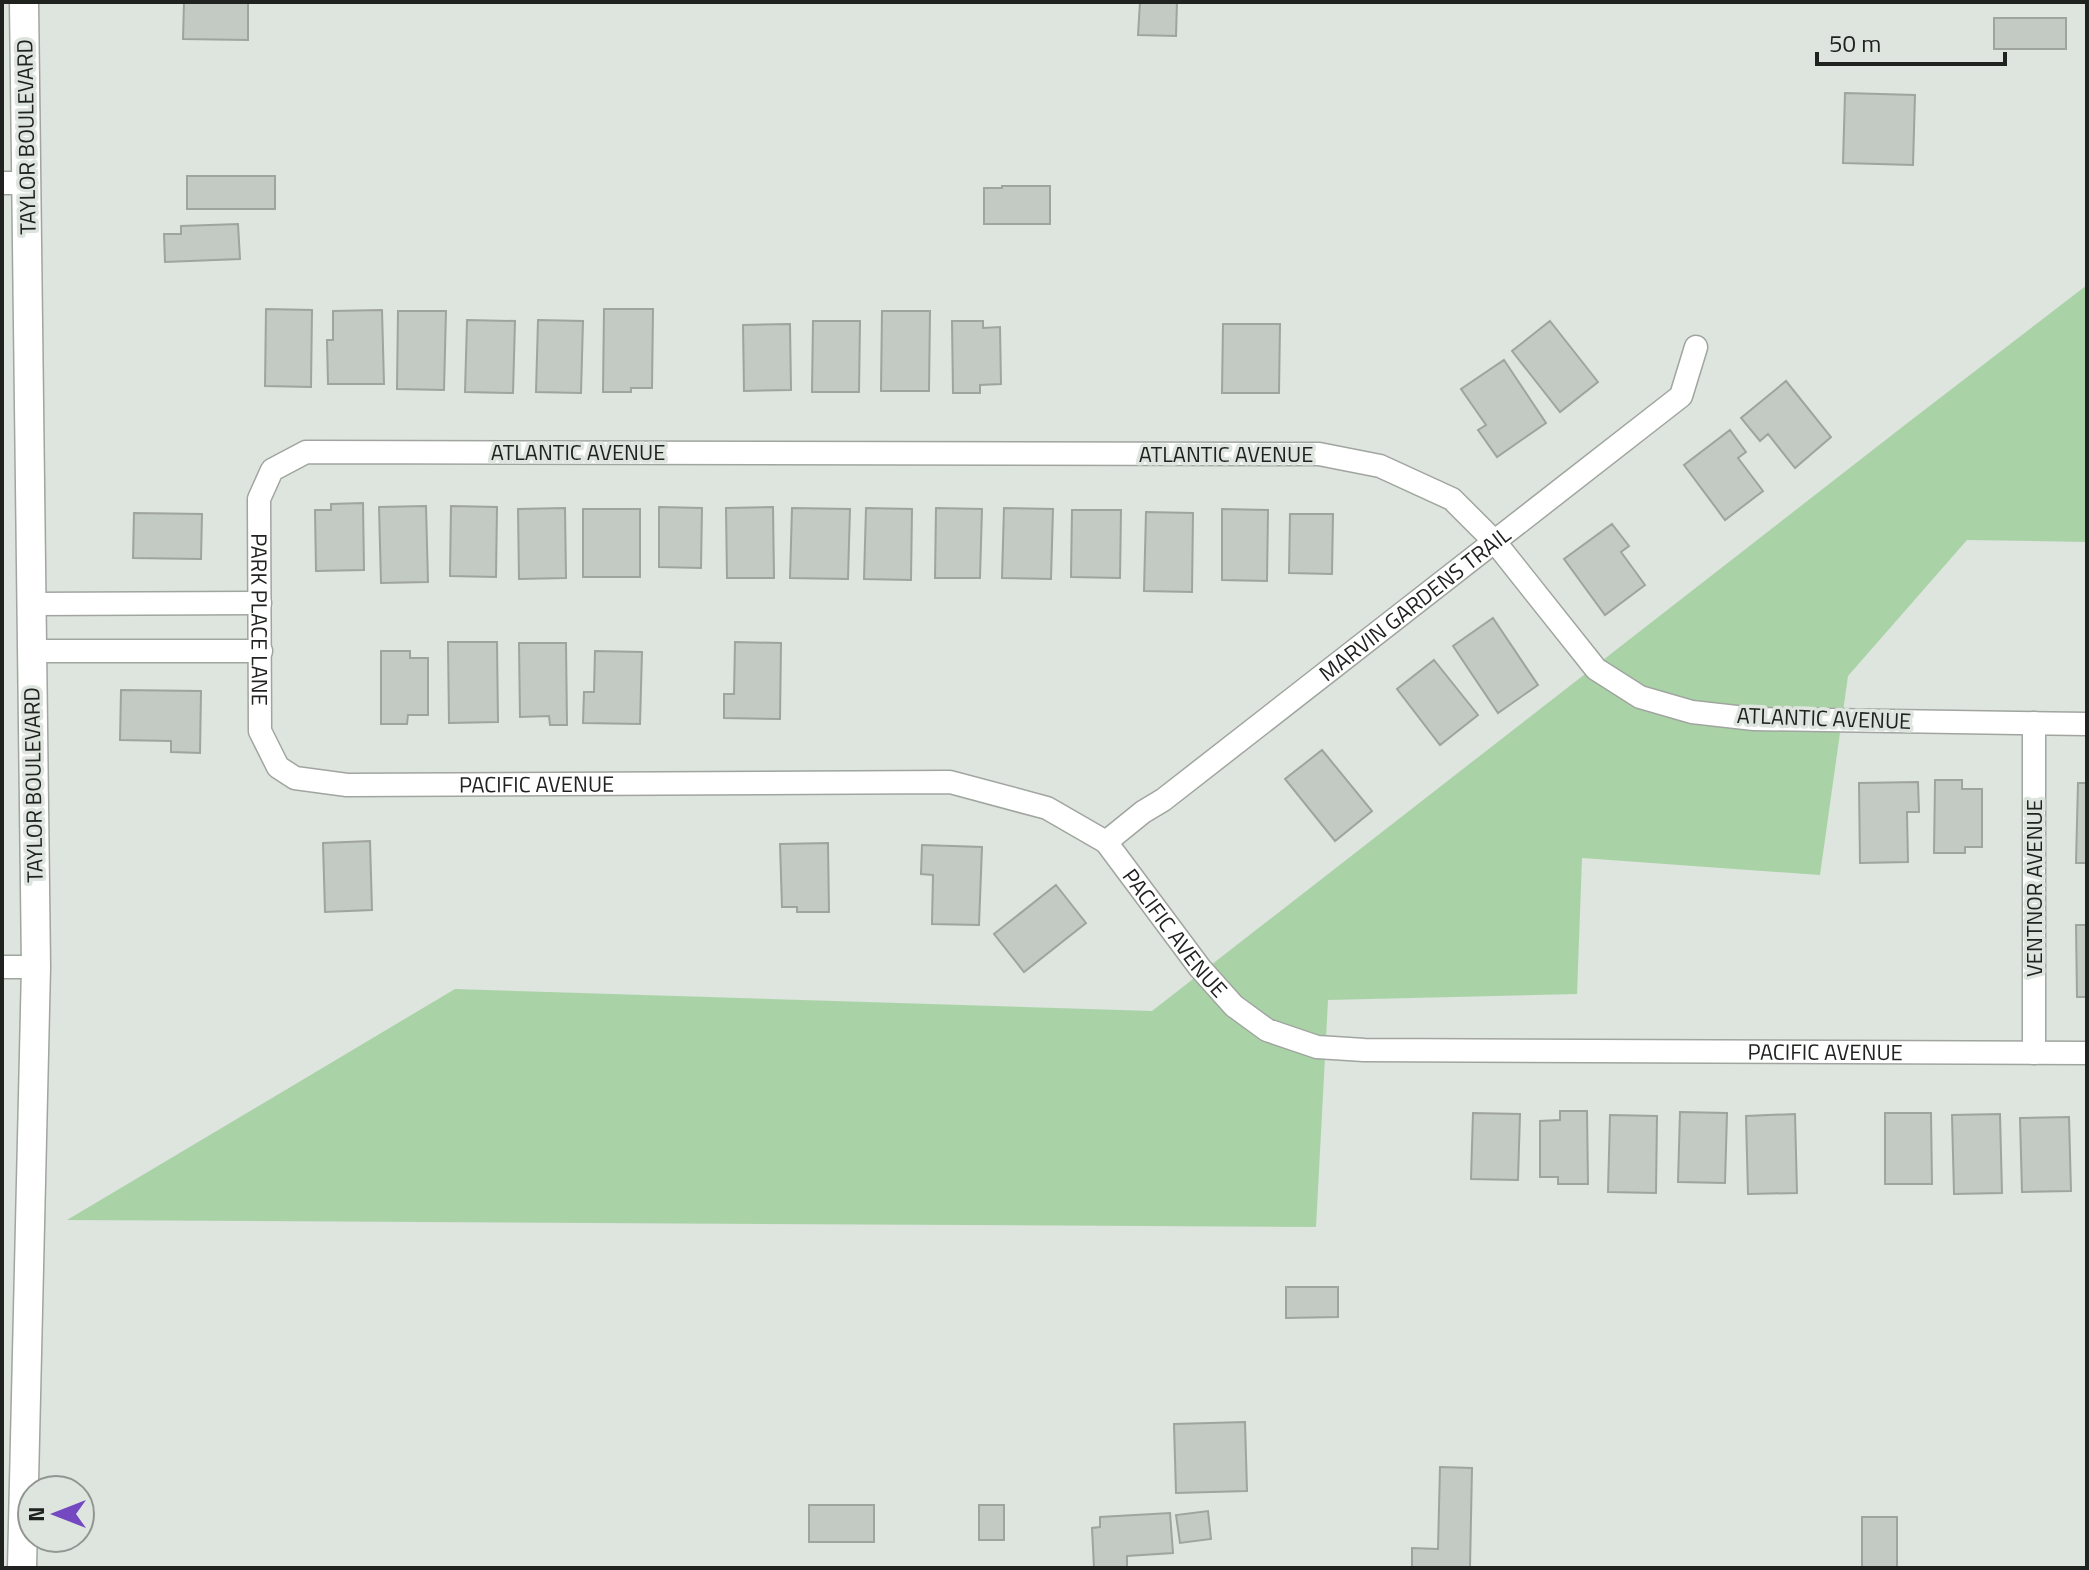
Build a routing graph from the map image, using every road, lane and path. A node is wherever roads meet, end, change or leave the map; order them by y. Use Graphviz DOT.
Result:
graph roads {
  1 [pos="24,2"];
  2 [pos="14,183"];
  3 [pos="1696,347"];
  4 [pos="272,470"];
  5 [pos="1495,542"];
  6 [pos="260,603"];
  7 [pos="31,604"];
  8 [pos="32,651"];
  9 [pos="261,651"];
  10 [pos="2034,723"];
  11 [pos="2087,724"];
  12 [pos="278,767"];
  13 [pos="1106,842"];
  14 [pos="2,967"];
  15 [pos="36,967"];
  16 [pos="2034,1053"];
  17 [pos="2087,1053"];
  18 [pos="13,1490"];
  19 [pos="22,1568"];
  1 -- 2 [label="street, TAYLOR BOULEVARD"];
  2 -- 7 [label="street, TAYLOR BOULEVARD"];
  3 -- 5 [label="street, MARVIN GARDENS TRAIL"];
  4 -- 5 [label="street, ATLANTIC AVENUE"];
  4 -- 6 [label="street, PARK PLACE LANE"];
  5 -- 10 [label="street, ATLANTIC AVENUE"];
  5 -- 13 [label="street, MARVIN GARDENS TRAIL"];
  6 -- 7 [label="street"];
  6 -- 9 [label="street, PARK PLACE LANE"];
  7 -- 8 [label="street, TAYLOR BOULEVARD"];
  8 -- 9 [label="street"];
  8 -- 15 [label="street, TAYLOR BOULEVARD"];
  9 -- 12 [label="street, PARK PLACE LANE"];
  10 -- 11 [label="street, ATLANTIC AVENUE"];
  10 -- 16 [label="street, VENTNOR AVENUE"];
  12 -- 13 [label="street, PACIFIC AVENUE"];
  13 -- 16 [label="street, PACIFIC AVENUE"];
  14 -- 15 [label="street"];
  15 -- 18 [label="street, TAYLOR BOULEVARD"];
  16 -- 17 [label="street, PACIFIC AVENUE"];
  18 -- 19 [label="street, TAYLOR BOULEVARD"];
}
